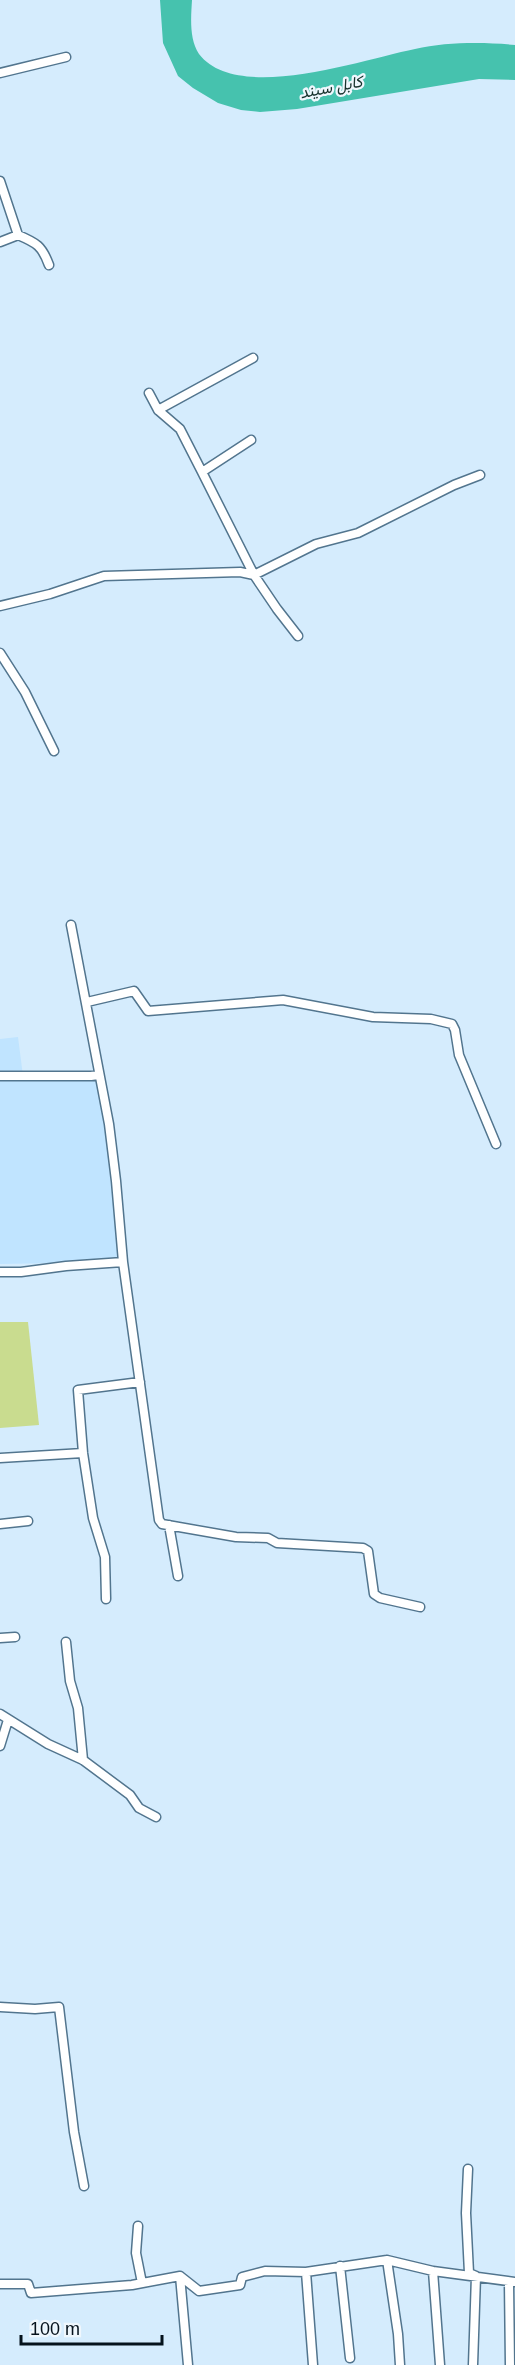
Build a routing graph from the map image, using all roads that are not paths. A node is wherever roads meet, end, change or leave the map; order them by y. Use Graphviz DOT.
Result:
graph roads {
  1 [pos="66,57"];
  2 [pos="0,73"];
  3 [pos="0,181"];
  4 [pos="18,235"];
  5 [pos="0,242"];
  6 [pos="49,265"];
  7 [pos="253,358"];
  8 [pos="149,393"];
  9 [pos="158,410"];
  10 [pos="251,440"];
  11 [pos="202,472"];
  12 [pos="480,475"];
  13 [pos="254,575"];
  14 [pos="0,606"];
  15 [pos="298,636"];
  16 [pos="0,653"];
  17 [pos="54,752"];
  18 [pos="71,925"];
  19 [pos="87,1002"];
  20 [pos="98,1075"];
  21 [pos="0,1076"];
  22 [pos="496,1144"];
  23 [pos="123,1262"];
  24 [pos="0,1272"];
  25 [pos="140,1382"];
  26 [pos="83,1453"];
  27 [pos="0,1458"];
  28 [pos="28,1521"];
  29 [pos="0,1524"];
  30 [pos="169,1525"];
  31 [pos="178,1576"];
  32 [pos="106,1599"];
  33 [pos="420,1607"];
  34 [pos="15,1637"];
  35 [pos="0,1638"];
  36 [pos="66,1642"];
  37 [pos="0,1714"];
  38 [pos="8,1720"];
  39 [pos="0,1746"];
  40 [pos="83,1760"];
  41 [pos="156,1817"];
  42 [pos="0,2007"];
  43 [pos="468,2169"];
  44 [pos="84,2186"];
  45 [pos="138,2226"];
  46 [pos="387,2260"];
  47 [pos="340,2266"];
  48 [pos="433,2271"];
  49 [pos="306,2272"];
  50 [pos="180,2276"];
  51 [pos="476,2276"];
  52 [pos="142,2283"];
  53 [pos="512,2283"];
  54 [pos="0,2284"];
  55 [pos="350,2358"];
  56 [pos="188,2365"];
  57 [pos="312,2365"];
  58 [pos="400,2365"];
  59 [pos="440,2365"];
  60 [pos="473,2365"];
  61 [pos="510,2365"];
  1 -- 2 [label="street"];
  3 -- 4 [label="street"];
  4 -- 5 [label="street"];
  4 -- 6 [label="street"];
  7 -- 9 [label="street"];
  8 -- 9 [label="street"];
  9 -- 11 [label="street"];
  10 -- 11 [label="street"];
  11 -- 13 [label="street"];
  12 -- 13 [label="street"];
  13 -- 14 [label="street"];
  13 -- 15 [label="street"];
  16 -- 17 [label="street"];
  18 -- 19 [label="street"];
  19 -- 20 [label="street"];
  19 -- 22 [label="street"];
  20 -- 21 [label="street"];
  20 -- 23 [label="street"];
  23 -- 24 [label="street"];
  23 -- 25 [label="street"];
  25 -- 26 [label="street"];
  25 -- 30 [label="street"];
  26 -- 27 [label="street"];
  26 -- 32 [label="street"];
  28 -- 29 [label="street"];
  30 -- 31 [label="street"];
  30 -- 33 [label="street"];
  34 -- 35 [label="street"];
  36 -- 40 [label="street"];
  37 -- 38 [label="street"];
  38 -- 39 [label="street"];
  38 -- 40 [label="street"];
  40 -- 41 [label="street"];
  42 -- 44 [label="street"];
  43 -- 51 [label="street"];
  45 -- 52 [label="street"];
  46 -- 47 [label="street"];
  46 -- 48 [label="street"];
  46 -- 58 [label="street"];
  47 -- 49 [label="street"];
  47 -- 55 [label="street"];
  48 -- 51 [label="street"];
  48 -- 59 [label="street"];
  49 -- 50 [label="street"];
  49 -- 57 [label="street"];
  50 -- 52 [label="street"];
  50 -- 56 [label="street"];
  51 -- 53 [label="street"];
  51 -- 60 [label="street"];
  52 -- 54 [label="street"];
  53 -- 61 [label="street"];
}
